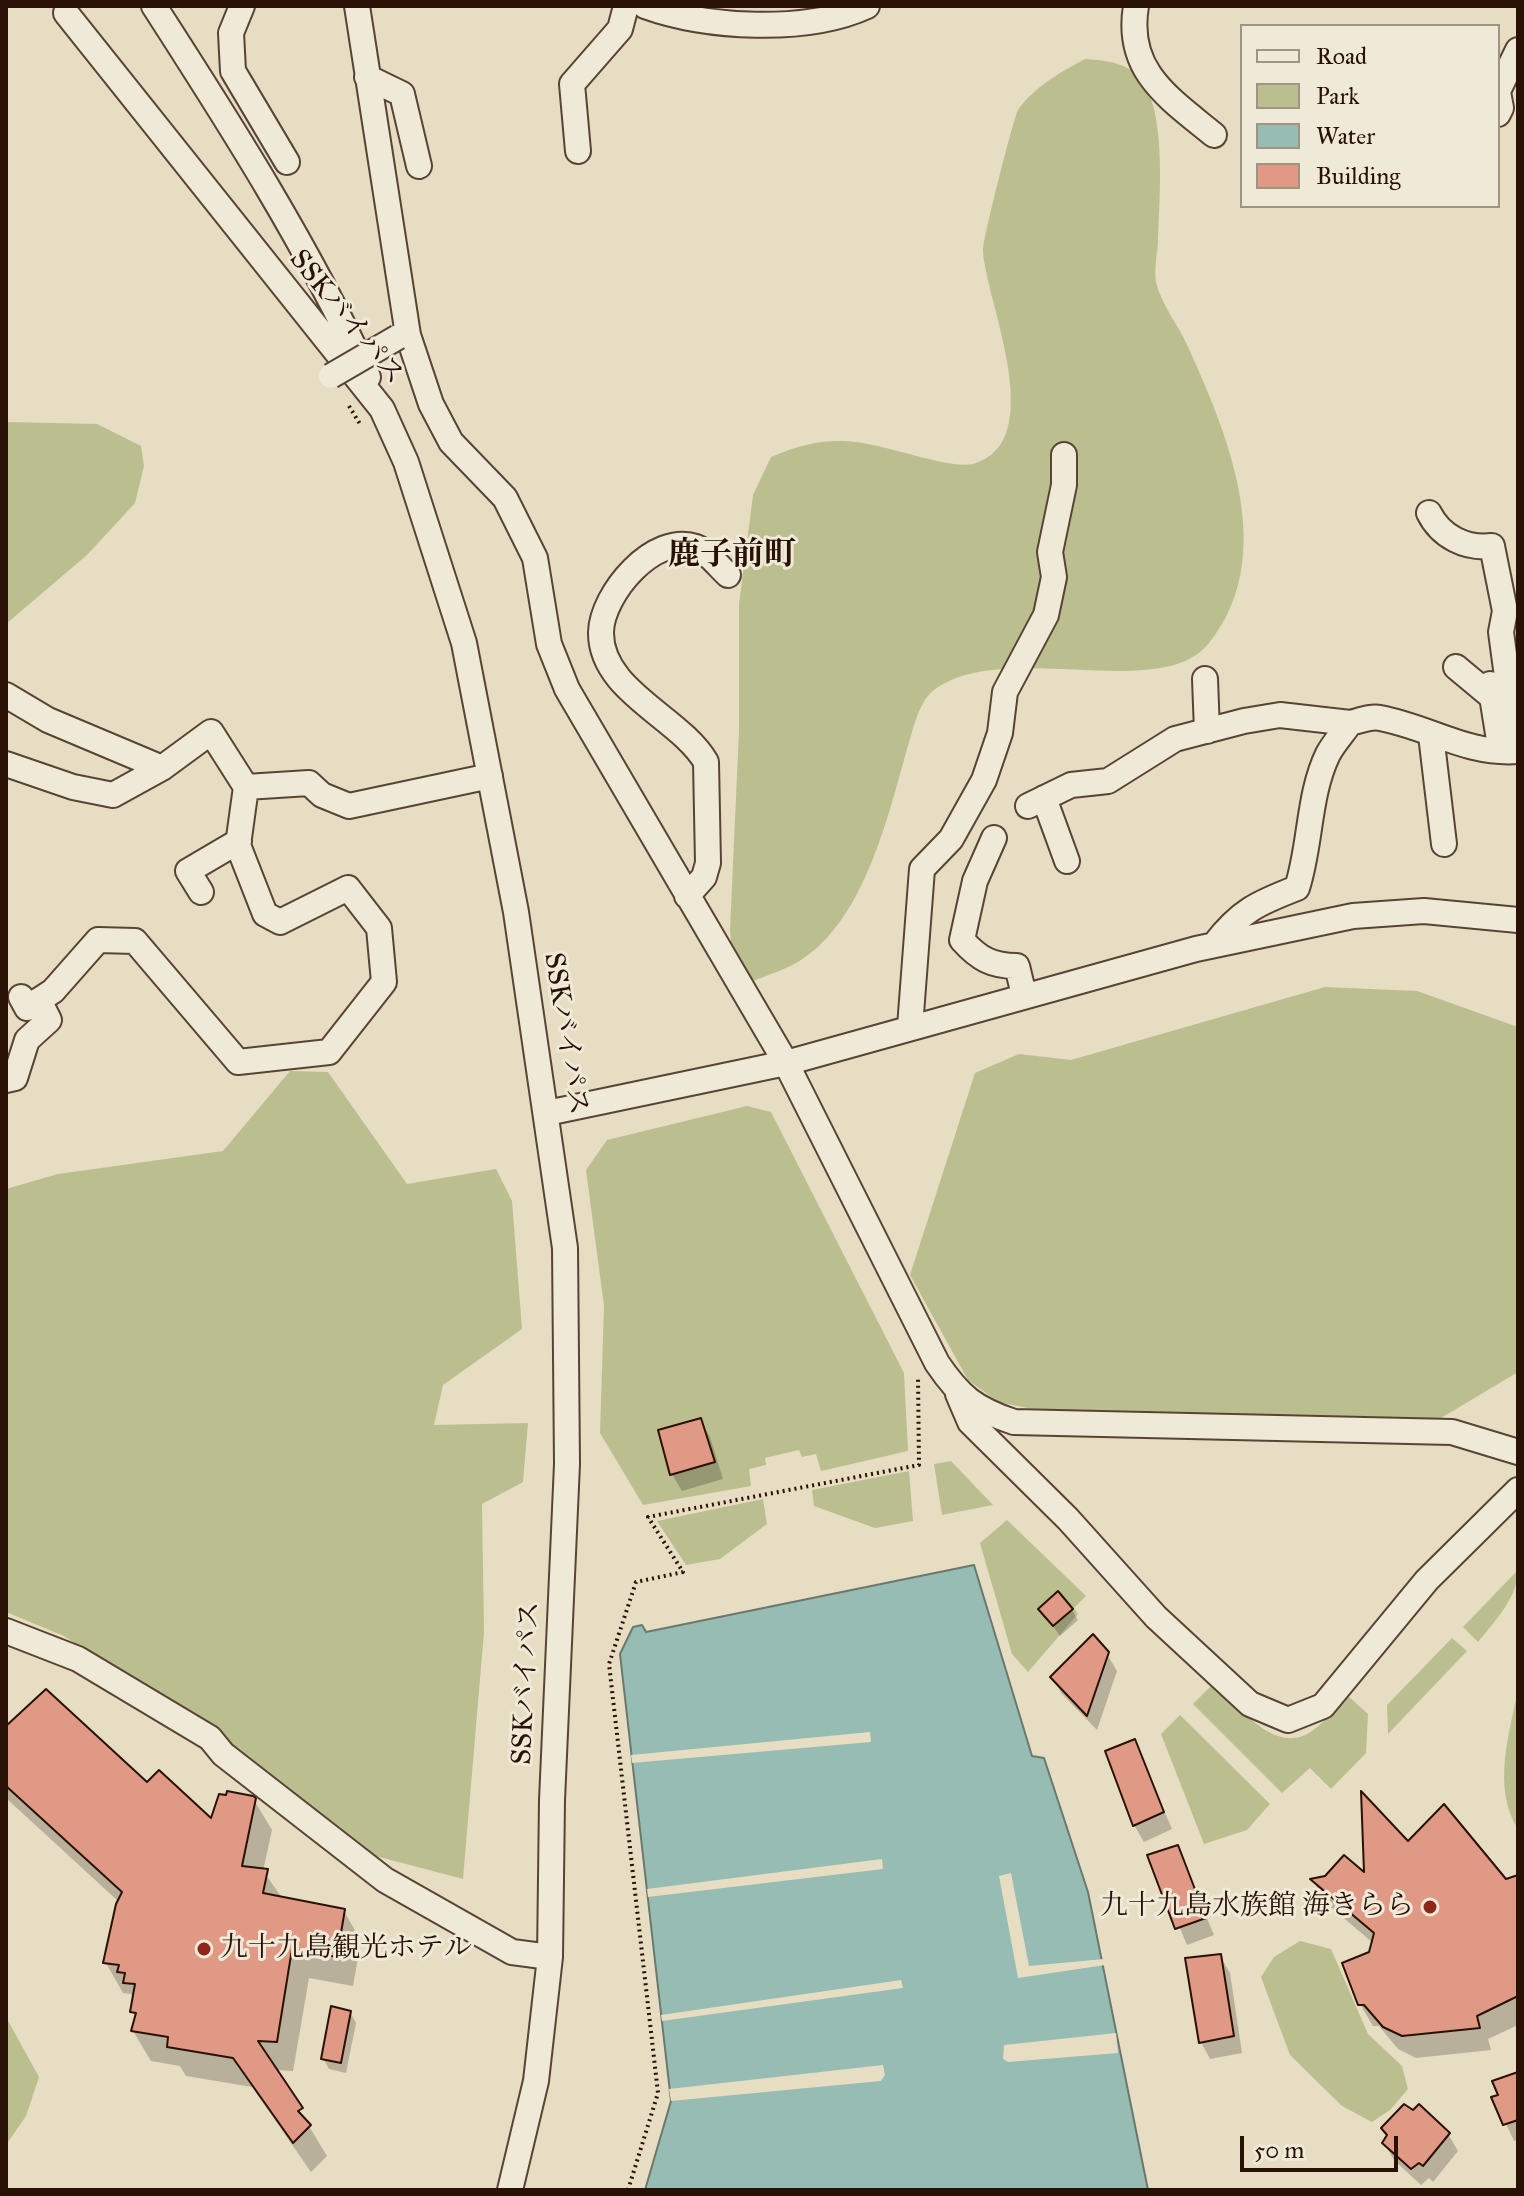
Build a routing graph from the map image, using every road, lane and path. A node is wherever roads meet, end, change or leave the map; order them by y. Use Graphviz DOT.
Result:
graph roads {
  1 [pos="154,6"];
  2 [pos="242,6"];
  3 [pos="357,6"];
  4 [pos="626,6"];
  5 [pos="645,6"];
  6 [pos="867,6"];
  7 [pos="1136,6"];
  8 [pos="66,13"];
  9 [pos="1518,50"];
  10 [pos="367,77"];
  11 [pos="1500,87"];
  12 [pos="1214,135"];
  13 [pos="578,151"];
  14 [pos="287,162"];
  15 [pos="419,166"];
  16 [pos="403,336"];
  17 [pos="331,376"];
  18 [pos="382,409"];
  19 [pos="1064,455"];
  20 [pos="1429,513"];
  21 [pos="728,575"];
  22 [pos="1456,667"];
  23 [pos="1205,679"];
  24 [pos="6,695"];
  25 [pos="1350,723"];
  26 [pos="1207,731"];
  27 [pos="1431,735"];
  28 [pos="1512,752"];
  29 [pos="6,764"];
  30 [pos="162,768"];
  31 [pos="490,776"];
  32 [pos="246,787"];
  33 [pos="994,838"];
  34 [pos="239,841"];
  35 [pos="1444,844"];
  36 [pos="1067,861"];
  37 [pos="201,892"];
  38 [pos="687,896"];
  39 [pos="1518,920"];
  40 [pos="1214,945"];
  41 [pos="1024,995"];
  42 [pos="910,1027"];
  43 [pos="786,1063"];
  44 [pos="6,1080"];
  45 [pos="547,1113"];
  46 [pos="918,1376"];
  47 [pos="958,1394"];
  48 [pos="1014,1422"];
  49 [pos="1518,1452"];
  50 [pos="1023,1474"];
  51 [pos="1518,1490"];
  52 [pos="6,1631"];
  53 [pos="550,1957"];
  54 [pos="510,2190"];
  55 [pos="628,2190"];
  1 -- 18 [label="street"];
  2 -- 14 [label="street"];
  3 -- 10 [label="street"];
  4 -- 13 [label="street"];
  5 -- 6 [label="street"];
  7 -- 12 [label="street"];
  8 -- 18 [label="street, SSKバイパス"];
  9 -- 11 [label="street"];
  10 -- 15 [label="street"];
  10 -- 16 [label="street"];
  16 -- 17 [label="street, bridge"];
  16 -- 38 [label="street"];
  18 -- 31 [label="street, SSKバイパス"];
  19 -- 42 [label="street"];
  20 -- 28 [label="street"];
  21 -- 38 [label="street"];
  22 -- 28 [label="street"];
  23 -- 26 [label="street"];
  24 -- 30 [label="street"];
  25 -- 26 [label="street"];
  25 -- 27 [label="street"];
  25 -- 40 [label="street"];
  26 -- 36 [label="street"];
  27 -- 28 [label="street"];
  27 -- 35 [label="street"];
  29 -- 30 [label="street"];
  30 -- 32 [label="street"];
  31 -- 32 [label="street"];
  31 -- 45 [label="street, SSKバイパス"];
  32 -- 34 [label="street"];
  33 -- 41 [label="street"];
  34 -- 37 [label="street"];
  34 -- 44 [label="street"];
  38 -- 43 [label="street"];
  39 -- 40 [label="street"];
  40 -- 41 [label="street"];
  41 -- 42 [label="street"];
  42 -- 43 [label="street"];
  43 -- 45 [label="street"];
  43 -- 47 [label="street"];
  45 -- 53 [label="street, SSKバイパス"];
  46 -- 55 [label="path"];
  47 -- 48 [label="street"];
  47 -- 50 [label="street"];
  48 -- 49 [label="street"];
  48 -- 50 [label="street"];
  50 -- 51 [label="street"];
  52 -- 53 [label="street"];
  53 -- 54 [label="street, SSKバイパス"];
}
